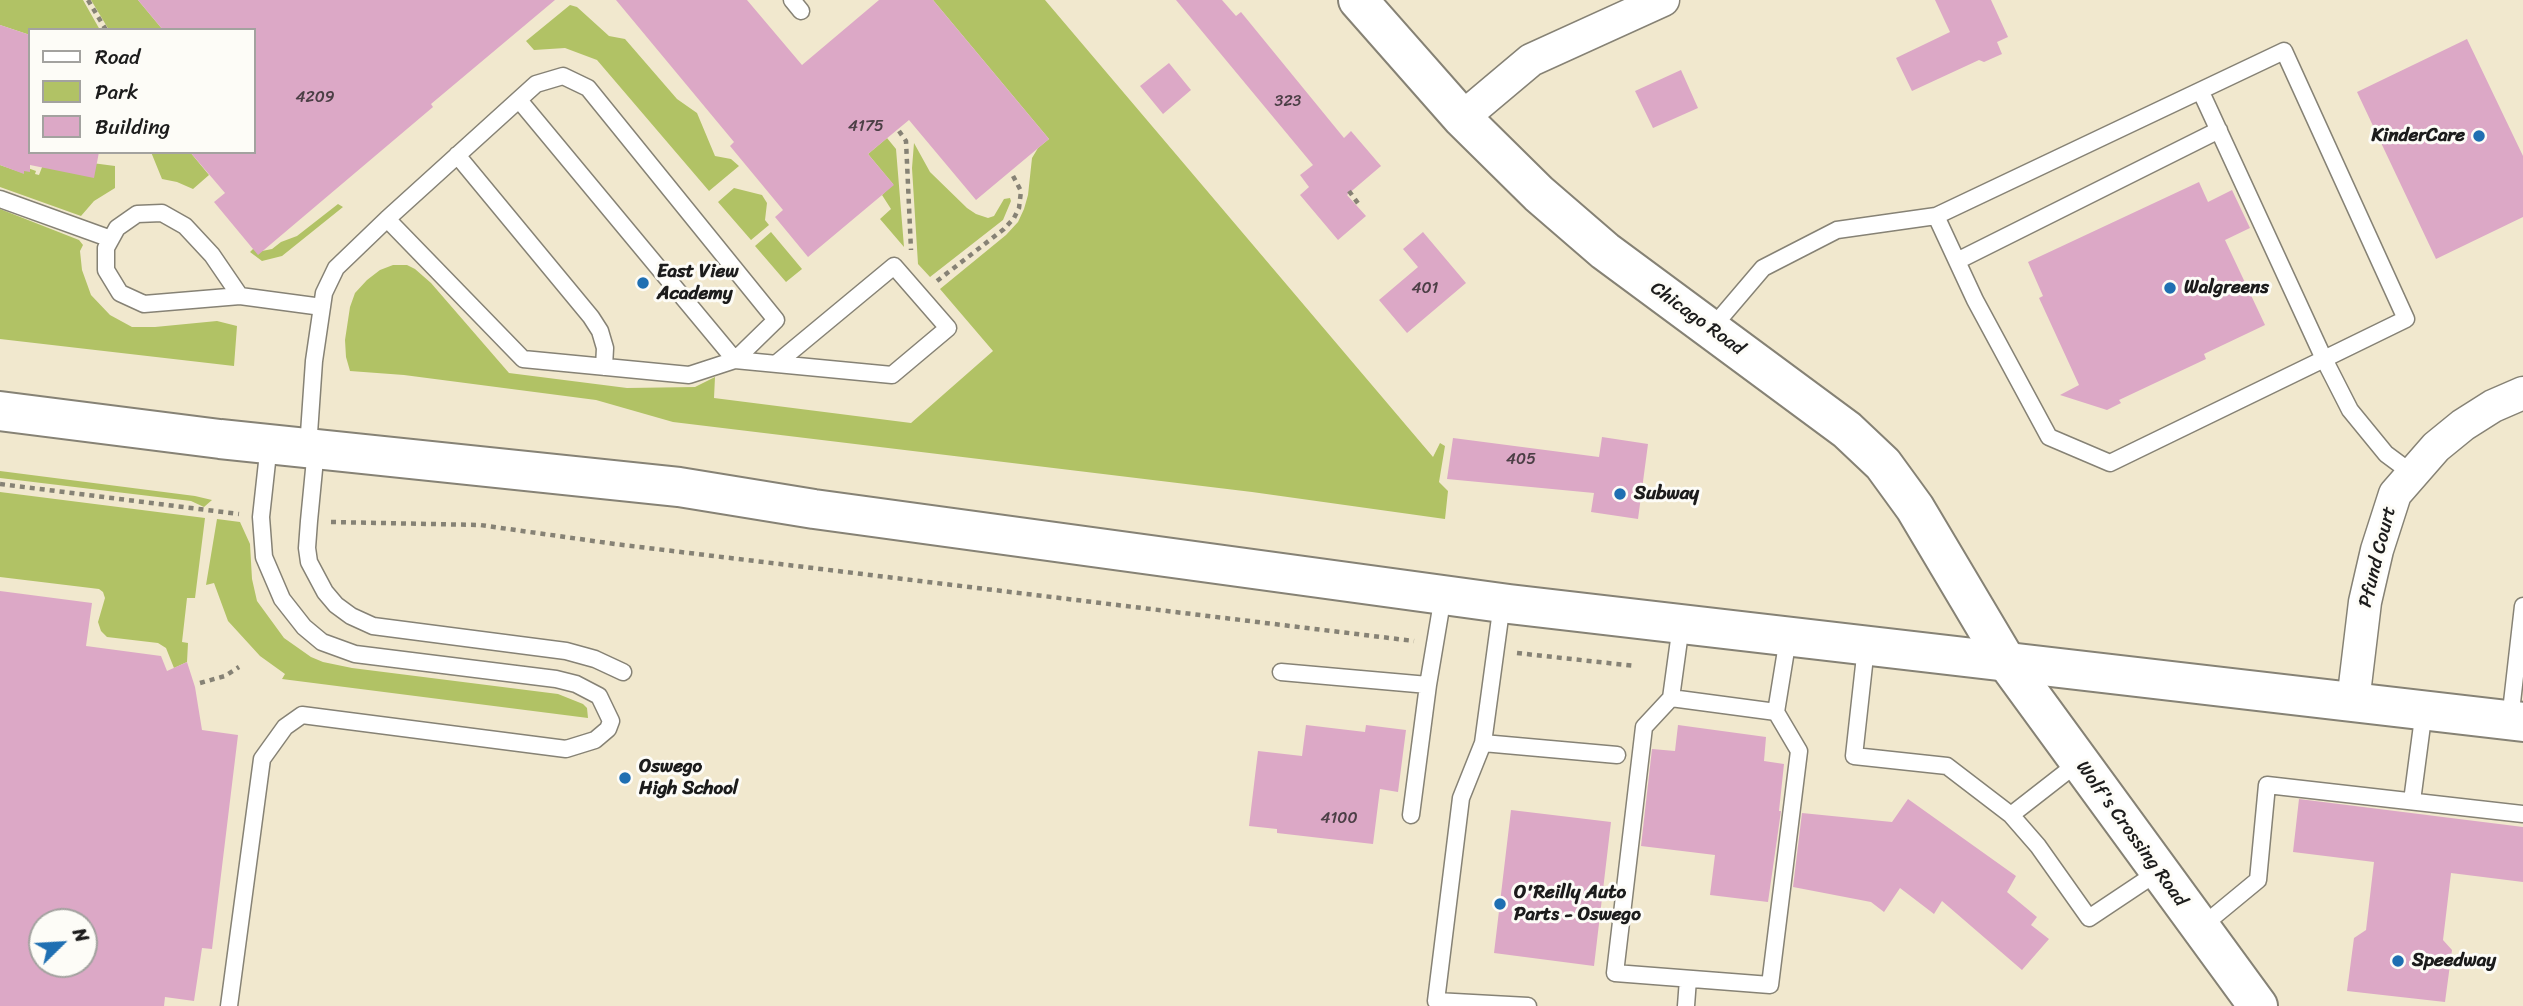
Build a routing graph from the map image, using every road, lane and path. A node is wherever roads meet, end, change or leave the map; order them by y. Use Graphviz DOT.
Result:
graph roads {
  1 [pos="88,0"];
  2 [pos="1358,0"];
  3 [pos="1662,0"];
  4 [pos="105,28"];
  5 [pos="2201,92"];
  6 [pos="519,100"];
  7 [pos="1462,118"];
  8 [pos="2219,130"];
  9 [pos="899,131"];
  10 [pos="457,155"];
  11 [pos="1012,174"];
  12 [pos="1349,191"];
  13 [pos="0,200"];
  14 [pos="1360,206"];
  15 [pos="1936,216"];
  16 [pos="387,219"];
  17 [pos="111,239"];
  18 [pos="911,251"];
  19 [pos="1957,261"];
  20 [pos="937,281"];
  21 [pos="240,296"];
  22 [pos="322,307"];
  23 [pos="1711,329"];
  24 [pos="2325,359"];
  25 [pos="735,360"];
  26 [pos="776,363"];
  27 [pos="604,367"];
  28 [pos="2523,393"];
  29 [pos="0,411"];
  30 [pos="269,444"];
  31 [pos="312,449"];
  32 [pos="2413,474"];
  33 [pos="0,485"];
  34 [pos="230,513"];
  35 [pos="359,523"];
  36 [pos="1443,596"];
  37 [pos="1502,603"];
  38 [pos="2523,606"];
  39 [pos="2522,624"];
  40 [pos="1681,625"];
  41 [pos="1788,638"];
  42 [pos="1416,641"];
  43 [pos="1866,647"];
  44 [pos="1523,653"];
  45 [pos="2006,661"];
  46 [pos="1635,666"];
  47 [pos="239,667"];
  48 [pos="622,672"];
  49 [pos="1281,672"];
  50 [pos="200,683"];
  51 [pos="1428,685"];
  52 [pos="1671,698"];
  53 [pos="2353,702"];
  54 [pos="2424,710"];
  55 [pos="1776,712"];
  56 [pos="2517,721"];
  57 [pos="1483,743"];
  58 [pos="1617,755"];
  59 [pos="2079,762"];
  60 [pos="2412,802"];
  61 [pos="2523,814"];
  62 [pos="1411,815"];
  63 [pos="2011,815"];
  64 [pos="2158,872"];
  65 [pos="2199,928"];
  66 [pos="1688,979"];
  67 [pos="229,1006"];
  68 [pos="1528,1006"];
  69 [pos="1686,1006"];
  70 [pos="2258,1006"];
  1 -- 4 [label="path"];
  2 -- 7 [label="main road, Chicago Road"];
  3 -- 7 [label="street"];
  5 -- 8 [label="lane"];
  5 -- 15 [label="lane"];
  5 -- 24 [label="lane"];
  6 -- 10 [label="lane"];
  6 -- 25 [label="lane"];
  6 -- 25 [label="lane"];
  7 -- 23 [label="main road, Chicago Road"];
  8 -- 19 [label="lane"];
  8 -- 24 [label="lane"];
  9 -- 18 [label="path"];
  10 -- 16 [label="lane"];
  10 -- 27 [label="lane"];
  11 -- 20 [label="path"];
  12 -- 14 [label="path"];
  13 -- 17 [label="lane"];
  15 -- 19 [label="lane"];
  15 -- 23 [label="lane"];
  16 -- 22 [label="lane"];
  16 -- 27 [label="lane"];
  17 -- 21 [label="lane"];
  17 -- 21 [label="lane"];
  19 -- 24 [label="lane"];
  21 -- 22 [label="lane"];
  22 -- 31 [label="lane"];
  23 -- 45 [label="main road, Chicago Road"];
  24 -- 32 [label="lane"];
  25 -- 26 [label="lane"];
  25 -- 27 [label="lane"];
  26 -- 26 [label="lane"];
  28 -- 32 [label="street, Pfund Court"];
  29 -- 30 [label="main road"];
  30 -- 31 [label="main road"];
  30 -- 67 [label="lane"];
  31 -- 36 [label="main road"];
  31 -- 48 [label="lane"];
  32 -- 53 [label="street, Pfund Court"];
  33 -- 34 [label="path"];
  35 -- 42 [label="path"];
  36 -- 37 [label="main road"];
  36 -- 51 [label="lane"];
  37 -- 40 [label="main road"];
  37 -- 57 [label="lane"];
  38 -- 39 [label="lane"];
  39 -- 56 [label="lane"];
  40 -- 41 [label="main road"];
  40 -- 52 [label="lane"];
  41 -- 43 [label="main road"];
  41 -- 55 [label="lane"];
  43 -- 45 [label="main road"];
  43 -- 63 [label="lane"];
  44 -- 46 [label="path"];
  45 -- 53 [label="main road"];
  45 -- 59 [label="main road, Wolf's Crossing Road"];
  47 -- 50 [label="path"];
  49 -- 51 [label="lane"];
  51 -- 62 [label="lane"];
  52 -- 55 [label="lane"];
  52 -- 66 [label="lane"];
  53 -- 54 [label="main road"];
  54 -- 56 [label="main road"];
  54 -- 60 [label="lane"];
  55 -- 66 [label="lane"];
  57 -- 58 [label="lane"];
  57 -- 68 [label="lane"];
  59 -- 63 [label="lane"];
  59 -- 64 [label="main road, Wolf's Crossing Road"];
  60 -- 61 [label="lane"];
  60 -- 65 [label="lane"];
  63 -- 64 [label="lane"];
  64 -- 65 [label="main road, Wolf's Crossing Road"];
  65 -- 70 [label="main road, Wolf's Crossing Road"];
  66 -- 69 [label="lane"];
}
